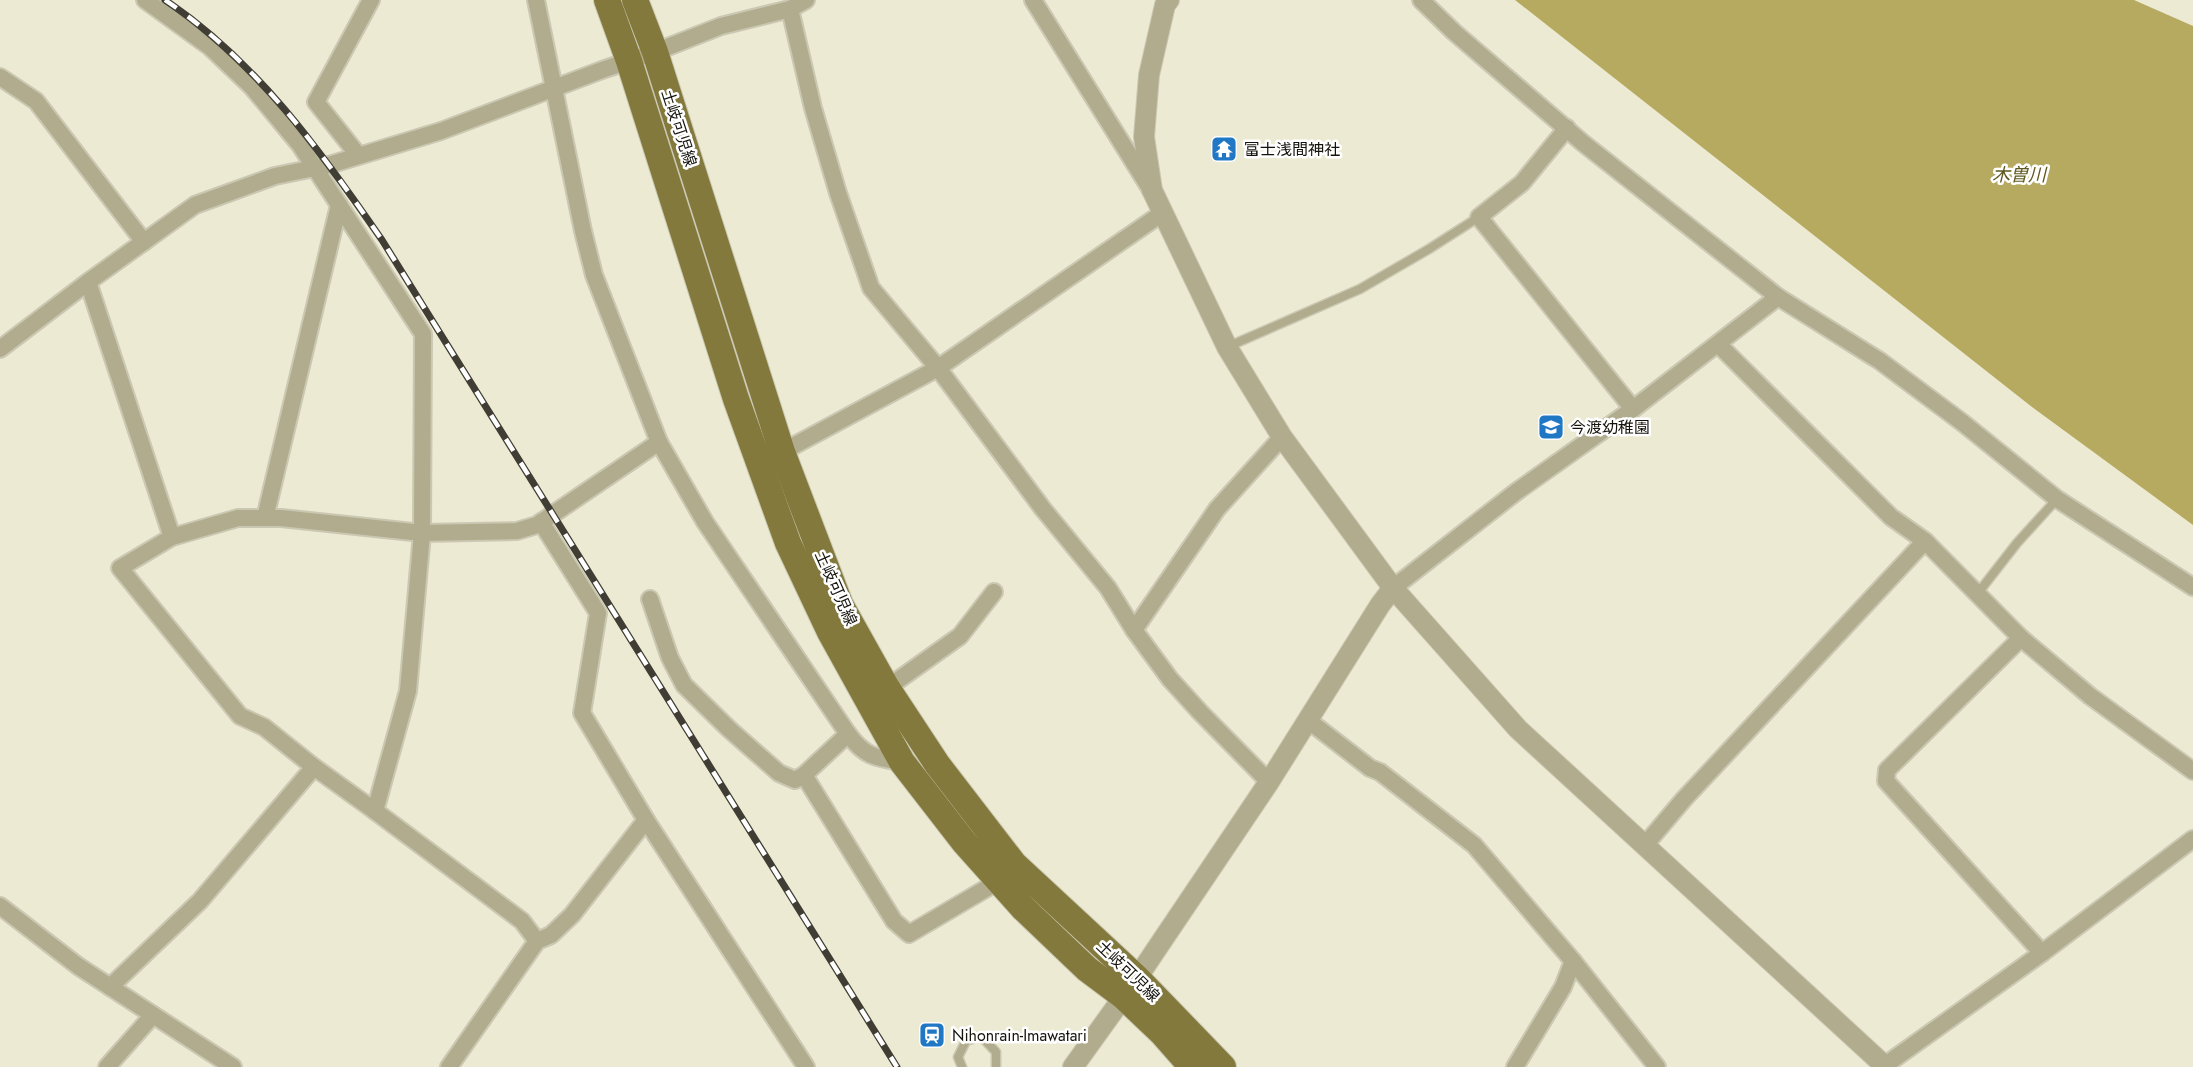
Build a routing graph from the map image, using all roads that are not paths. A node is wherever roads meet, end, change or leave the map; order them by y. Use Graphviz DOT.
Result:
graph roads {
  1 [pos="145,0"];
  2 [pos="371,0"];
  3 [pos="536,0"];
  4 [pos="606,0"];
  5 [pos="635,0"];
  6 [pos="806,0"];
  7 [pos="1033,0"];
  8 [pos="1169,0"];
  9 [pos="1421,0"];
  10 [pos="790,9"];
  11 [pos="655,52"];
  12 [pos="629,61"];
  13 [pos="0,77"];
  14 [pos="553,90"];
  15 [pos="1568,128"];
  16 [pos="358,155"];
  17 [pos="314,167"];
  18 [pos="1152,190"];
  19 [pos="339,205"];
  20 [pos="1161,214"];
  21 [pos="1479,217"];
  22 [pos="144,242"];
  23 [pos="88,282"];
  24 [pos="1778,297"];
  25 [pos="1719,344"];
  26 [pos="1227,347"];
  27 [pos="0,349"];
  28 [pos="938,368"];
  29 [pos="1633,409"];
  30 [pos="1282,437"];
  31 [pos="659,442"];
  32 [pos="782,452"];
  33 [pos="2057,499"];
  34 [pos="265,518"];
  35 [pos="541,522"];
  36 [pos="422,533"];
  37 [pos="172,537"];
  38 [pos="1925,541"];
  39 [pos="1393,588"];
  40 [pos="2193,588"];
  41 [pos="994,592"];
  42 [pos="1978,593"];
  43 [pos="650,599"];
  44 [pos="1134,630"];
  45 [pos="2021,638"];
  46 [pos="887,688"];
  47 [pos="1309,721"];
  48 [pos="848,734"];
  49 [pos="902,762"];
  50 [pos="314,767"];
  51 [pos="2193,771"];
  52 [pos="804,775"];
  53 [pos="1269,782"];
  54 [pos="375,811"];
  55 [pos="646,820"];
  56 [pos="2193,839"];
  57 [pos="1646,845"];
  58 [pos="996,877"];
  59 [pos="0,906"];
  60 [pos="537,941"];
  61 [pos="2042,952"];
  62 [pos="1574,961"];
  63 [pos="110,987"];
  64 [pos="1130,987"];
  65 [pos="153,1015"];
  66 [pos="1885,1066"];
  67 [pos="107,1067"];
  68 [pos="233,1067"];
  69 [pos="449,1067"];
  70 [pos="807,1067"];
  71 [pos="962,1067"];
  72 [pos="996,1067"];
  73 [pos="1073,1067"];
  74 [pos="1192,1067"];
  75 [pos="1223,1067"];
  76 [pos="1515,1067"];
  77 [pos="1657,1067"];
  1 -- 17 [label="street"];
  2 -- 16 [label="street"];
  3 -- 14 [label="street"];
  4 -- 12 [label="main road, 土岐可児線"];
  5 -- 11 [label="main road, 土岐可児線"];
  6 -- 10 [label="street"];
  7 -- 18 [label="street"];
  8 -- 18 [label="street"];
  9 -- 15 [label="street"];
  10 -- 11 [label="street"];
  10 -- 28 [label="street"];
  11 -- 12 [label="street"];
  11 -- 32 [label="main road, 土岐可児線"];
  12 -- 14 [label="street"];
  12 -- 49 [label="main road, 土岐可児線"];
  13 -- 22 [label="street"];
  14 -- 16 [label="street"];
  14 -- 31 [label="street"];
  15 -- 21 [label="street"];
  15 -- 24 [label="street"];
  16 -- 17 [label="street"];
  17 -- 19 [label="street"];
  17 -- 22 [label="street"];
  18 -- 20 [label="street"];
  19 -- 34 [label="street"];
  19 -- 36 [label="street"];
  20 -- 26 [label="street"];
  20 -- 28 [label="street"];
  21 -- 26 [label="lane"];
  21 -- 29 [label="street"];
  22 -- 23 [label="street"];
  23 -- 27 [label="street"];
  23 -- 37 [label="street"];
  24 -- 25 [label="street"];
  24 -- 33 [label="street"];
  25 -- 29 [label="street"];
  25 -- 38 [label="street"];
  26 -- 30 [label="street"];
  28 -- 32 [label="street"];
  28 -- 44 [label="street"];
  29 -- 39 [label="street"];
  30 -- 39 [label="street"];
  30 -- 44 [label="street"];
  31 -- 35 [label="street"];
  31 -- 48 [label="street"];
  32 -- 46 [label="main road, 土岐可児線"];
  33 -- 40 [label="street"];
  33 -- 42 [label="lane"];
  34 -- 36 [label="street"];
  34 -- 37 [label="street"];
  35 -- 36 [label="street"];
  35 -- 55 [label="street"];
  36 -- 54 [label="street"];
  37 -- 50 [label="street"];
  38 -- 42 [label="street"];
  38 -- 57 [label="street"];
  39 -- 47 [label="street"];
  39 -- 57 [label="street"];
  41 -- 46 [label="street"];
  42 -- 45 [label="street"];
  43 -- 52 [label="street"];
  44 -- 53 [label="street"];
  45 -- 51 [label="street"];
  45 -- 61 [label="street"];
  46 -- 64 [label="main road, 土岐可児線"];
  47 -- 53 [label="street"];
  47 -- 62 [label="street"];
  48 -- 49 [label="street"];
  48 -- 52 [label="street"];
  49 -- 58 [label="main road, 土岐可児線"];
  50 -- 54 [label="street"];
  50 -- 63 [label="street"];
  52 -- 58 [label="street"];
  53 -- 64 [label="street"];
  54 -- 60 [label="street"];
  55 -- 60 [label="street"];
  55 -- 70 [label="street"];
  56 -- 61 [label="street"];
  57 -- 66 [label="street"];
  58 -- 64 [label="main road, 土岐可児線"];
  59 -- 63 [label="street"];
  60 -- 69 [label="street"];
  61 -- 66 [label="street"];
  62 -- 76 [label="street"];
  62 -- 77 [label="street"];
  63 -- 65 [label="street"];
  64 -- 73 [label="street"];
  64 -- 74 [label="main road, 土岐可児線"];
  64 -- 75 [label="main road, 土岐可児線"];
  65 -- 67 [label="street"];
  65 -- 68 [label="street"];
  71 -- 72 [label="lane"];
}
